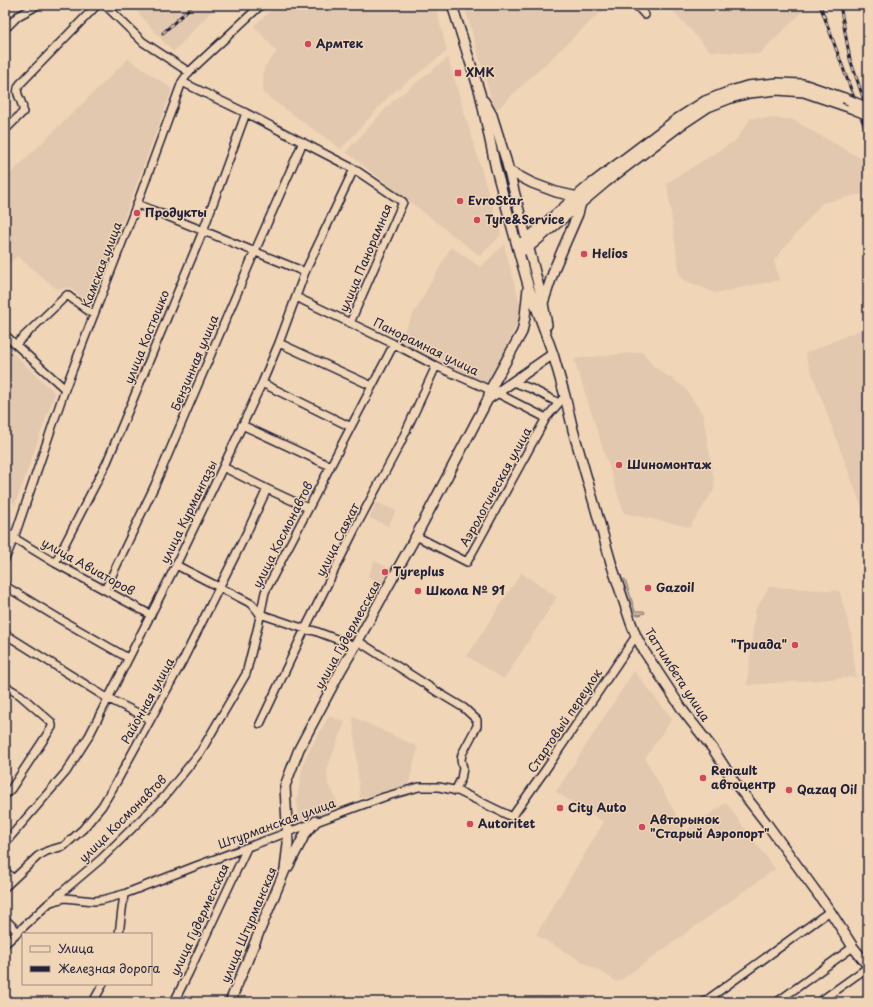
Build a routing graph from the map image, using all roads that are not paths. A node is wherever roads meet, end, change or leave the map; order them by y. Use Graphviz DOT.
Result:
graph roads {
  1 [pos="37,5"];
  2 [pos="97,5"];
  3 [pos="105,5"];
  4 [pos="261,5"];
  5 [pos="452,5"];
  6 [pos="636,5"];
  7 [pos="645,15"];
  8 [pos="5,29"];
  9 [pos="189,72"];
  10 [pos="182,82"];
  11 [pos="480,93"];
  12 [pos="868,108"];
  13 [pos="246,113"];
  14 [pos="868,115"];
  15 [pos="5,130"];
  16 [pos="303,142"];
  17 [pos="354,169"];
  18 [pos="509,171"];
  19 [pos="580,200"];
  20 [pos="137,204"];
  21 [pos="203,231"];
  22 [pos="528,243"];
  23 [pos="518,249"];
  24 [pos="255,251"];
  25 [pos="305,272"];
  26 [pos="528,285"];
  27 [pos="296,297"];
  28 [pos="543,302"];
  29 [pos="94,315"];
  30 [pos="350,323"];
  31 [pos="5,335"];
  32 [pos="279,343"];
  33 [pos="16,344"];
  34 [pos="394,344"];
  35 [pos="553,354"];
  36 [pos="436,366"];
  37 [pos="513,382"];
  38 [pos="262,383"];
  39 [pos="372,386"];
  40 [pos="65,389"];
  41 [pos="492,394"];
  42 [pos="562,399"];
  43 [pos="546,418"];
  44 [pos="242,425"];
  45 [pos="351,426"];
  46 [pos="330,466"];
  47 [pos="223,467"];
  48 [pos="267,489"];
  49 [pos="308,508"];
  50 [pos="5,531"];
  51 [pos="416,536"];
  52 [pos="14,538"];
  53 [pos="5,559"];
  54 [pos="55,563"];
  55 [pos="176,565"];
  56 [pos="5,586"];
  57 [pos="220,588"];
  58 [pos="105,590"];
  59 [pos="151,614"];
  60 [pos="260,614"];
  61 [pos="305,629"];
  62 [pos="5,634"];
  63 [pos="636,636"];
  64 [pos="357,644"];
  65 [pos="128,658"];
  66 [pos="5,686"];
  67 [pos="107,698"];
  68 [pos="150,719"];
  69 [pos="260,724"];
  70 [pos="456,791"];
  71 [pos="5,795"];
  72 [pos="512,817"];
  73 [pos="316,821"];
  74 [pos="287,832"];
  75 [pos="5,842"];
  76 [pos="247,848"];
  77 [pos="5,871"];
  78 [pos="285,872"];
  79 [pos="13,879"];
  80 [pos="5,887"];
  81 [pos="124,894"];
  82 [pos="49,903"];
  83 [pos="830,911"];
  84 [pos="5,919"];
  85 [pos="18,932"];
  86 [pos="120,933"];
  87 [pos="5,944"];
  88 [pos="853,947"];
  89 [pos="868,966"];
  90 [pos="102,985"];
  91 [pos="93,1002"];
  92 [pos="174,1002"];
  93 [pos="230,1002"];
  94 [pos="704,1002"];
  95 [pos="778,1002"];
  96 [pos="819,1002"];
  1 -- 8 [label="street"];
  2 -- 15 [label="street"];
  3 -- 9 [label="street"];
  4 -- 9 [label="street, Камская улица"];
  5 -- 11 [label="main road"];
  6 -- 7 [label="street"];
  9 -- 10 [label="street, Камская улица"];
  10 -- 13 [label="street"];
  10 -- 20 [label="street, Камская улица"];
  11 -- 18 [label="main road"];
  11 -- 23 [label="main road"];
  12 -- 19 [label="main road, bridge"];
  13 -- 16 [label="street"];
  13 -- 21 [label="street, улица Костюшко"];
  14 -- 19 [label="main road, bridge"];
  16 -- 17 [label="street"];
  16 -- 24 [label="street, Бензинная улица"];
  17 -- 25 [label="street, улица Курмангазы"];
  17 -- 30 [label="street, улица Панорамная"];
  18 -- 19 [label="main road"];
  18 -- 22 [label="main road"];
  19 -- 22 [label="main road"];
  19 -- 28 [label="main road"];
  20 -- 21 [label="street"];
  20 -- 29 [label="street, Камская улица"];
  21 -- 24 [label="street"];
  21 -- 54 [label="street, улица Костюшко"];
  22 -- 23 [label="main road"];
  22 -- 28 [label="main road"];
  23 -- 26 [label="main road"];
  24 -- 25 [label="street"];
  24 -- 58 [label="street, Бензинная улица"];
  25 -- 27 [label="street, улица Курмангазы"];
  26 -- 35 [label="main road"];
  26 -- 41 [label="main road"];
  27 -- 30 [label="street, Панорамная улица"];
  27 -- 32 [label="street, улица Курмангазы"];
  28 -- 35 [label="main road"];
  29 -- 33 [label="street"];
  29 -- 40 [label="street, Камская улица"];
  30 -- 34 [label="street, Панорамная улица"];
  31 -- 33 [label="street"];
  32 -- 38 [label="street, улица Курмангазы"];
  32 -- 39 [label="street"];
  33 -- 40 [label="street"];
  34 -- 36 [label="street, Панорамная улица"];
  34 -- 39 [label="street, улица Космонавтов"];
  35 -- 37 [label="main road, улица Гудермесская"];
  35 -- 42 [label="main road, Таттимбета улица"];
  36 -- 41 [label="street, Панорамная улица"];
  36 -- 61 [label="street, улица Саяхат"];
  37 -- 41 [label="main road, улица Гудермесская"];
  37 -- 42 [label="street"];
  38 -- 44 [label="street, улица Курмангазы"];
  38 -- 45 [label="street"];
  39 -- 45 [label="street, улица Космонавтов"];
  40 -- 52 [label="street, Камская улица"];
  41 -- 43 [label="street, Панорамная улица"];
  41 -- 51 [label="main road, улица Гудермесская"];
  42 -- 43 [label="street, Аэрологическая улица"];
  42 -- 63 [label="main road, Таттимбета улица"];
  43 -- 51 [label="street, Аэрологическая улица"];
  44 -- 46 [label="street"];
  44 -- 47 [label="street, улица Курмангазы"];
  45 -- 46 [label="street, улица Космонавтов"];
  46 -- 49 [label="street, улица Космонавтов"];
  47 -- 48 [label="street"];
  47 -- 55 [label="street, улица Курмангазы"];
  48 -- 49 [label="street"];
  48 -- 57 [label="street, Районная улица"];
  49 -- 60 [label="street, улица Космонавтов"];
  50 -- 52 [label="street, улица Авиаторов"];
  51 -- 64 [label="main road, улица Гудермесская"];
  52 -- 53 [label="street, Камская улица"];
  52 -- 54 [label="street, улица Авиаторов"];
  54 -- 58 [label="street, улица Авиаторов"];
  55 -- 57 [label="street"];
  55 -- 59 [label="street, улица Курмангазы"];
  56 -- 65 [label="street"];
  57 -- 60 [label="street"];
  57 -- 68 [label="street, Районная улица"];
  58 -- 59 [label="street, улица Авиаторов"];
  59 -- 65 [label="street, улица Курмангазы"];
  60 -- 61 [label="street"];
  60 -- 82 [label="street, улица Космонавтов"];
  61 -- 64 [label="street"];
  61 -- 69 [label="street, улица Саяхат"];
  62 -- 67 [label="street"];
  63 -- 72 [label="street, Стартовый переулок"];
  63 -- 83 [label="main road, Таттимбета улица"];
  64 -- 70 [label="street"];
  64 -- 74 [label="main road, улица Гудермесская"];
  65 -- 67 [label="street, улица Курмангазы"];
  66 -- 71 [label="street"];
  67 -- 68 [label="street"];
  67 -- 75 [label="street, улица Курмангазы"];
  68 -- 79 [label="street, Районная улица"];
  70 -- 72 [label="street, Штурманская улица"];
  70 -- 73 [label="street, Штурманская улица"];
  73 -- 74 [label="street, Штурманская улица"];
  73 -- 78 [label="main road"];
  74 -- 76 [label="street, Штурманская улица"];
  74 -- 78 [label="main road, улица Штурманская"];
  76 -- 81 [label="street, Штурманская улица"];
  76 -- 92 [label="street, улица Гудермесская"];
  77 -- 79 [label="street"];
  78 -- 93 [label="main road, улица Штурманская"];
  79 -- 80 [label="street, Районная улица"];
  81 -- 82 [label="street, Штурманская улица"];
  81 -- 86 [label="street"];
  82 -- 85 [label="street, улица Космонавтов"];
  83 -- 88 [label="main road, Таттимбета улица"];
  83 -- 94 [label="street"];
  84 -- 85 [label="street"];
  85 -- 87 [label="street, улица Космонавтов"];
  88 -- 89 [label="main road, Таттимбета улица"];
  88 -- 95 [label="street"];
  89 -- 96 [label="street"];
  90 -- 91 [label="street"];
}
